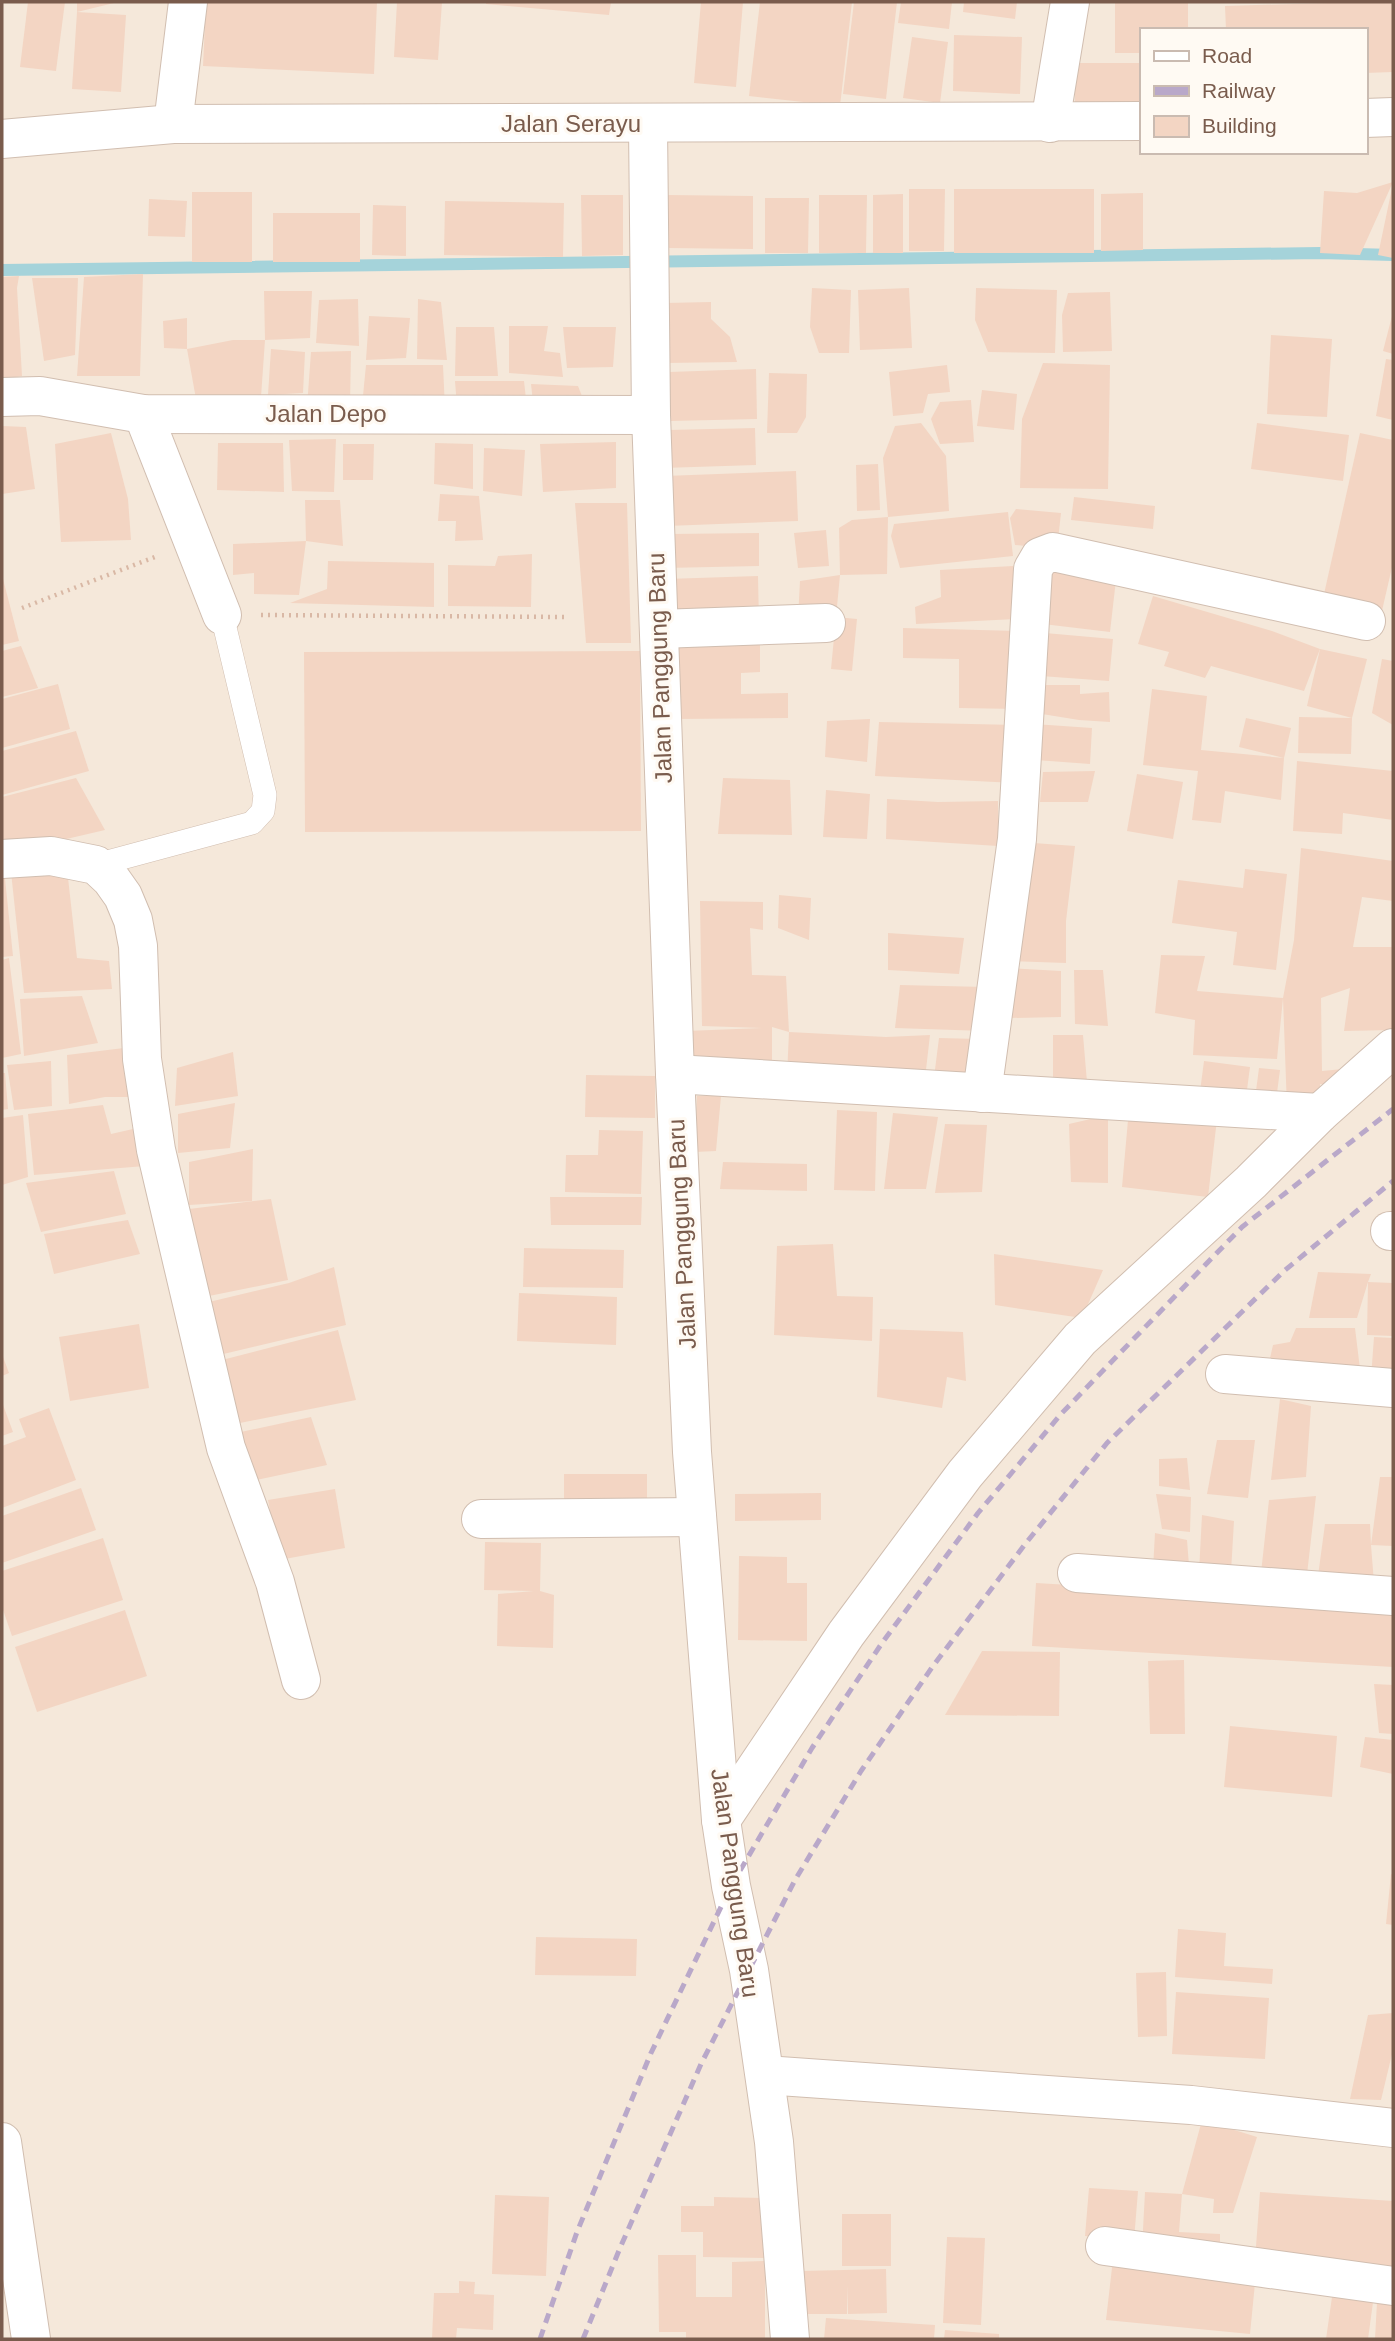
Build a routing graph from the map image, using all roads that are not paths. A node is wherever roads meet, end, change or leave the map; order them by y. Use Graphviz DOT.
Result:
graph roads {
  1 [pos="188,2"];
  2 [pos="1070,2"];
  3 [pos="1393,117"];
  4 [pos="1367,118"];
  5 [pos="1140,121"];
  6 [pos="1050,123"];
  7 [pos="173,124"];
  8 [pos="649,124"];
  9 [pos="2,139"];
  10 [pos="2,397"];
  11 [pos="143,414"];
  12 [pos="651,415"];
  13 [pos="222,615"];
  14 [pos="1366,621"];
  15 [pos="826,623"];
  16 [pos="659,629"];
  17 [pos="2,859"];
  18 [pos="96,865"];
  19 [pos="1393,1048"];
  20 [pos="675,1074"];
  21 [pos="982,1093"];
  22 [pos="1320,1113"];
  23 [pos="1224,1374"];
  24 [pos="1393,1388"];
  25 [pos="697,1517"];
  26 [pos="481,1519"];
  27 [pos="1077,1573"];
  28 [pos="1393,1596"];
  29 [pos="301,1681"];
  30 [pos="721,1820"];
  31 [pos="765,2075"];
  32 [pos="1393,2128"];
  33 [pos="2,2142"];
  34 [pos="1105,2246"];
  35 [pos="13,2281"];
  36 [pos="1393,2286"];
  37 [pos="31,2339"];
  38 [pos="790,2339"];
  1 -- 7 [label="street"];
  2 -- 6 [label="street"];
  3 -- 4 [label="street"];
  5 -- 6 [label="street, Jalan Serayu"];
  6 -- 8 [label="street, Jalan Serayu"];
  7 -- 8 [label="street, Jalan Serayu"];
  7 -- 9 [label="street, Jalan Serayu"];
  8 -- 12 [label="street, Jalan Panggung Baru"];
  10 -- 11 [label="street, Jalan Depo"];
  11 -- 12 [label="street, Jalan Depo"];
  11 -- 13 [label="street"];
  12 -- 16 [label="street, Jalan Panggung Baru"];
  13 -- 18 [label="lane"];
  14 -- 21 [label="street"];
  15 -- 16 [label="street"];
  16 -- 20 [label="street, Jalan Panggung Baru"];
  17 -- 18 [label="street"];
  18 -- 29 [label="street"];
  19 -- 22 [label="street"];
  20 -- 21 [label="street"];
  20 -- 25 [label="street, Jalan Panggung Baru"];
  21 -- 22 [label="street"];
  22 -- 30 [label="street"];
  23 -- 24 [label="street"];
  25 -- 26 [label="street"];
  25 -- 30 [label="street, Jalan Panggung Baru"];
  27 -- 28 [label="street"];
  30 -- 31 [label="street, Jalan Panggung Baru"];
  31 -- 32 [label="street"];
  31 -- 38 [label="street, Jalan Panggung Baru"];
  33 -- 35 [label="street"];
  34 -- 36 [label="street"];
  35 -- 37 [label="street"];
}
